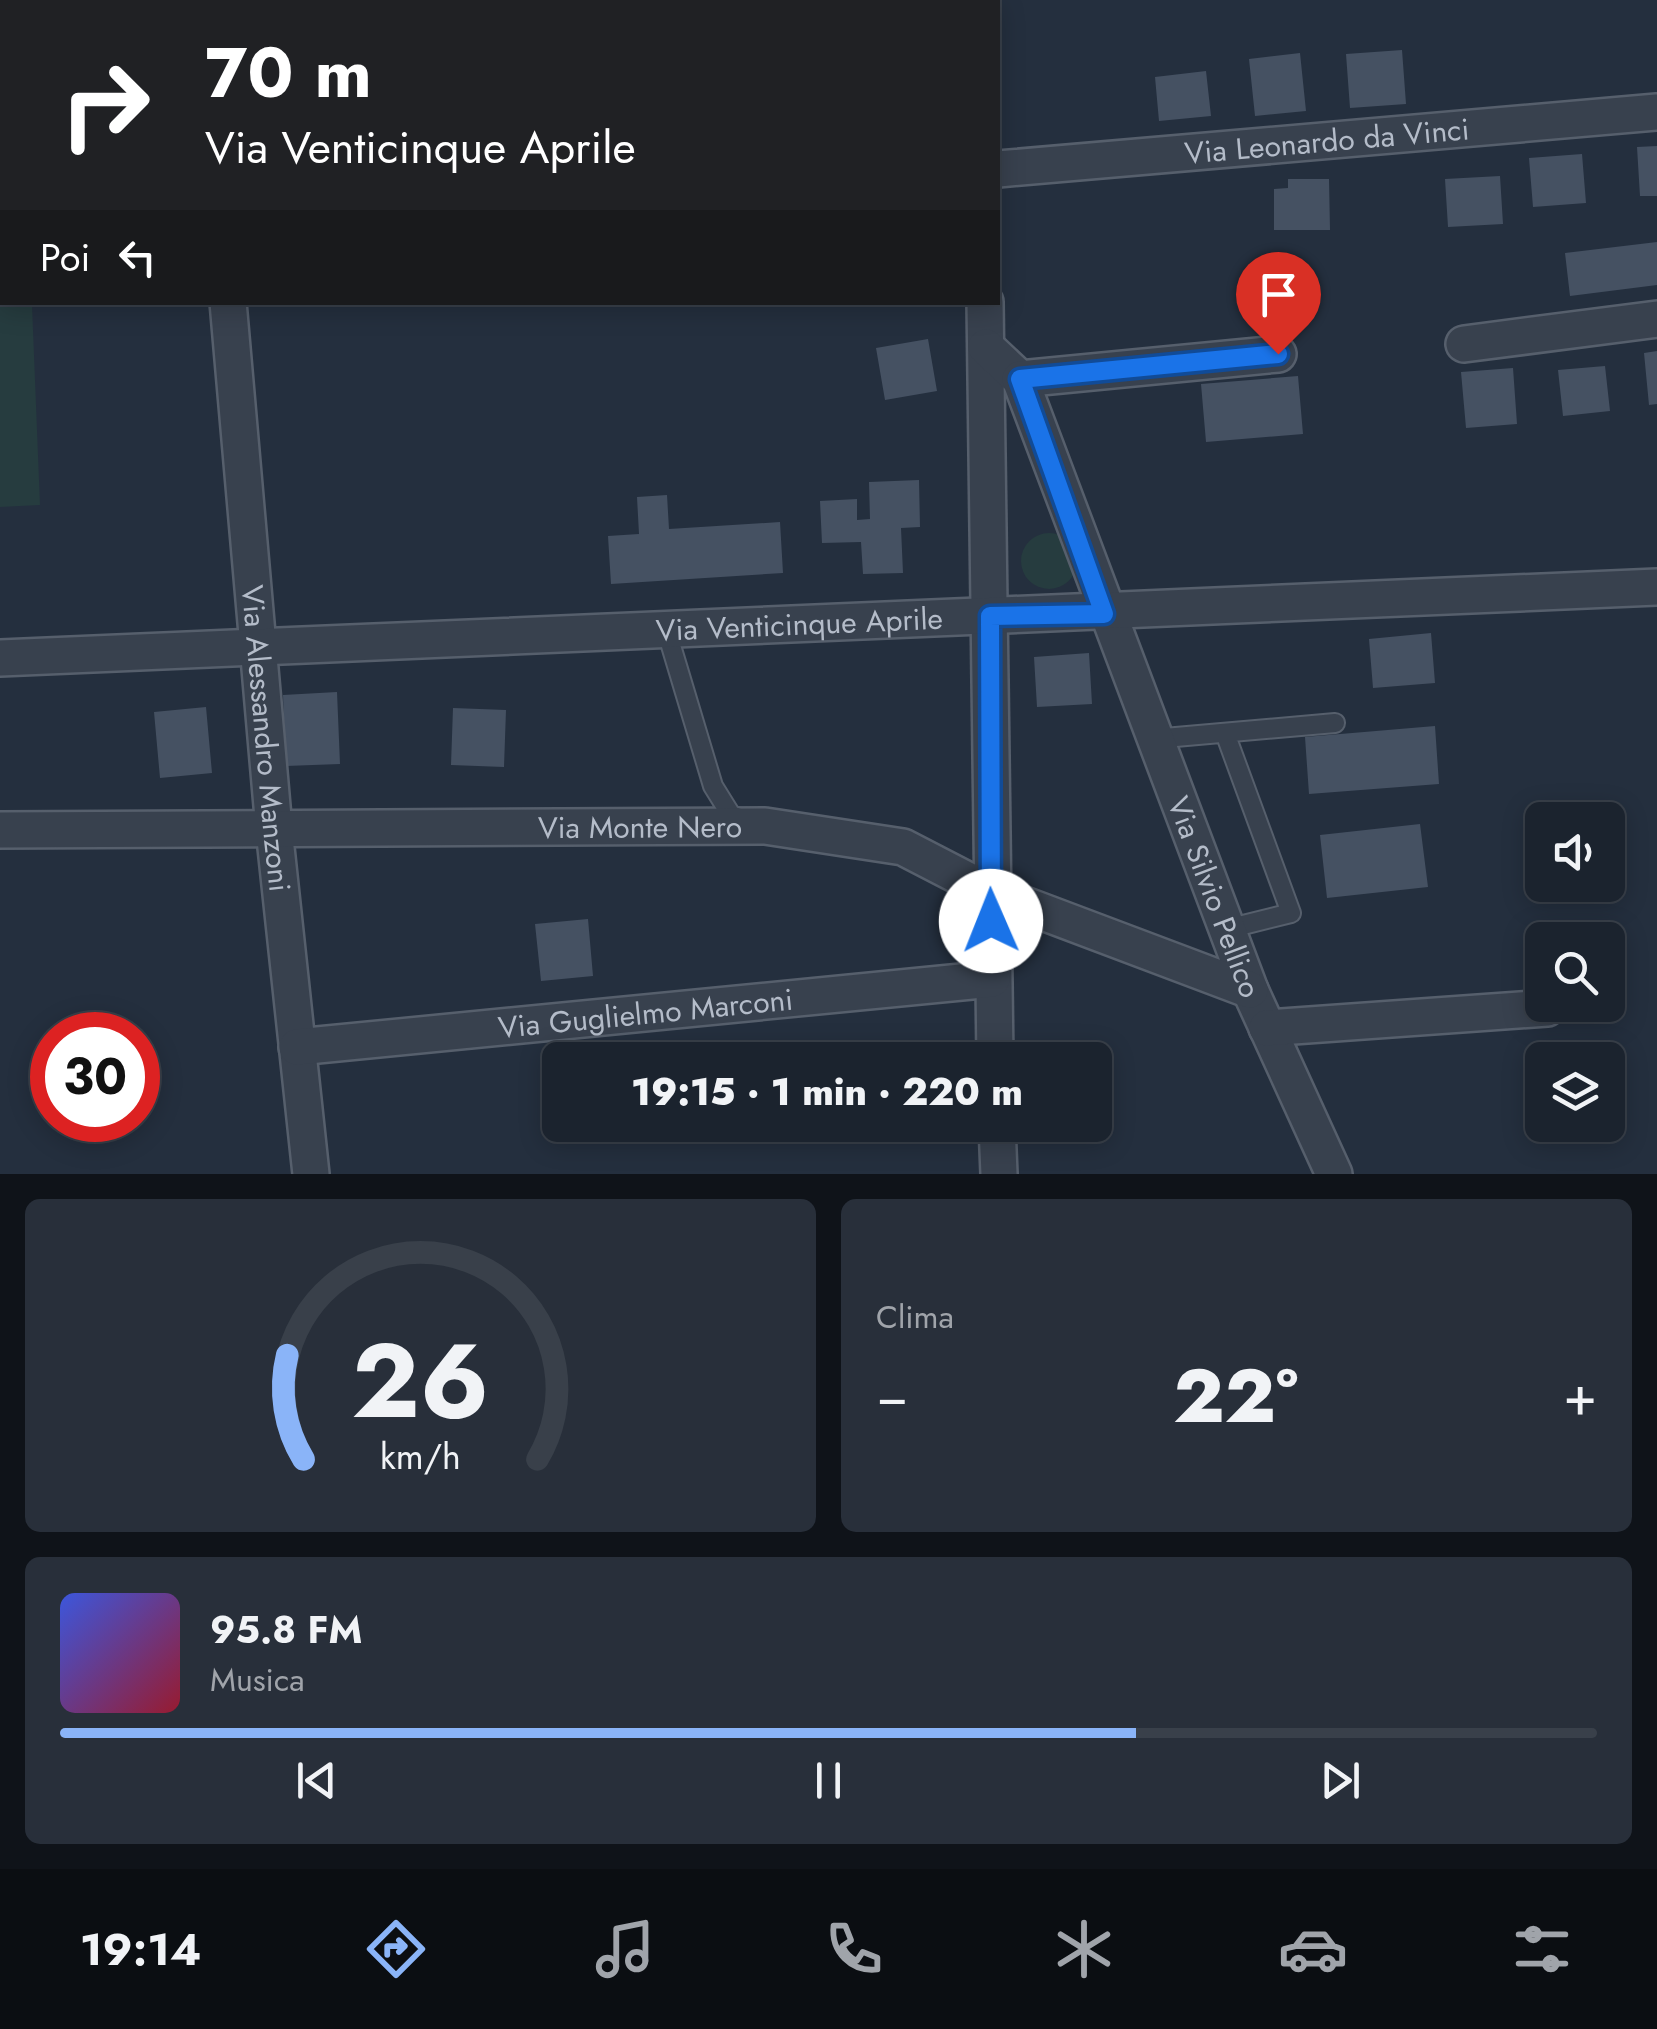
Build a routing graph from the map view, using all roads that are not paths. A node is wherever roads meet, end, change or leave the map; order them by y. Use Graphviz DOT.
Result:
graph roads {
  1 [pos="1657,112"];
  2 [pos="1000,170"];
  3 [pos="228,305"];
  4 [pos="985,305"];
  5 [pos="1657,319"];
  6 [pos="1464,344"];
  7 [pos="986,347"];
  8 [pos="1278,354"];
  9 [pos="1020,379"];
  10 [pos="1657,587"];
  11 [pos="1104,614"];
  12 [pos="990,616"];
  13 [pos="666,628"];
  14 [pos="259,647"];
  15 [pos="0,658"];
  16 [pos="1334,722"];
  17 [pos="1225,733"];
  18 [pos="1153,740"];
  19 [pos="765,826"];
  20 [pos="274,829"];
  21 [pos="0,830"];
  22 [pos="990,892"];
  23 [pos="1226,929"];
  24 [pos="992,979"];
  25 [pos="1250,990"];
  26 [pos="1525,1010"];
  27 [pos="1267,1028"];
  28 [pos="994,1042"];
  29 [pos="297,1047"];
  30 [pos="998,1142"];
  31 [pos="311,1174"];
  32 [pos="999,1174"];
  33 [pos="1334,1174"];
  1 -- 2 [label="street, Via Leonardo da Vinci"];
  3 -- 14 [label="street, Via Alessandro Manzoni"];
  4 -- 7 [label="street"];
  5 -- 6 [label="street"];
  7 -- 9 [label="street"];
  7 -- 12 [label="street"];
  8 -- 9 [label="street"];
  9 -- 11 [label="street, Via Silvio Pellico"];
  10 -- 11 [label="street, Via Venticinque Aprile"];
  11 -- 12 [label="street, Via Venticinque Aprile"];
  11 -- 18 [label="street, Via Silvio Pellico"];
  12 -- 13 [label="street, Via Venticinque Aprile"];
  12 -- 22 [label="street"];
  13 -- 14 [label="street, Via Venticinque Aprile"];
  13 -- 19 [label="lane"];
  14 -- 15 [label="street, Via Venticinque Aprile"];
  14 -- 20 [label="street, Via Alessandro Manzoni"];
  16 -- 17 [label="lane"];
  17 -- 18 [label="lane"];
  17 -- 23 [label="lane"];
  18 -- 23 [label="street, Via Silvio Pellico"];
  19 -- 20 [label="street, Via Monte Nero"];
  19 -- 22 [label="street, Via Monte Nero"];
  20 -- 21 [label="street, Via Monte Nero"];
  20 -- 29 [label="street, Via Alessandro Manzoni"];
  22 -- 24 [label="street"];
  22 -- 25 [label="street, Via Monte Nero"];
  23 -- 25 [label="street, Via Silvio Pellico"];
  24 -- 28 [label="street"];
  24 -- 29 [label="street, Via Guglielmo Marconi"];
  25 -- 27 [label="street, Via Silvio Pellico"];
  26 -- 27 [label="street"];
  27 -- 33 [label="street, Via Silvio Pellico"];
  29 -- 31 [label="street, Via Alessandro Manzoni"];
  30 -- 32 [label="street"];
}
